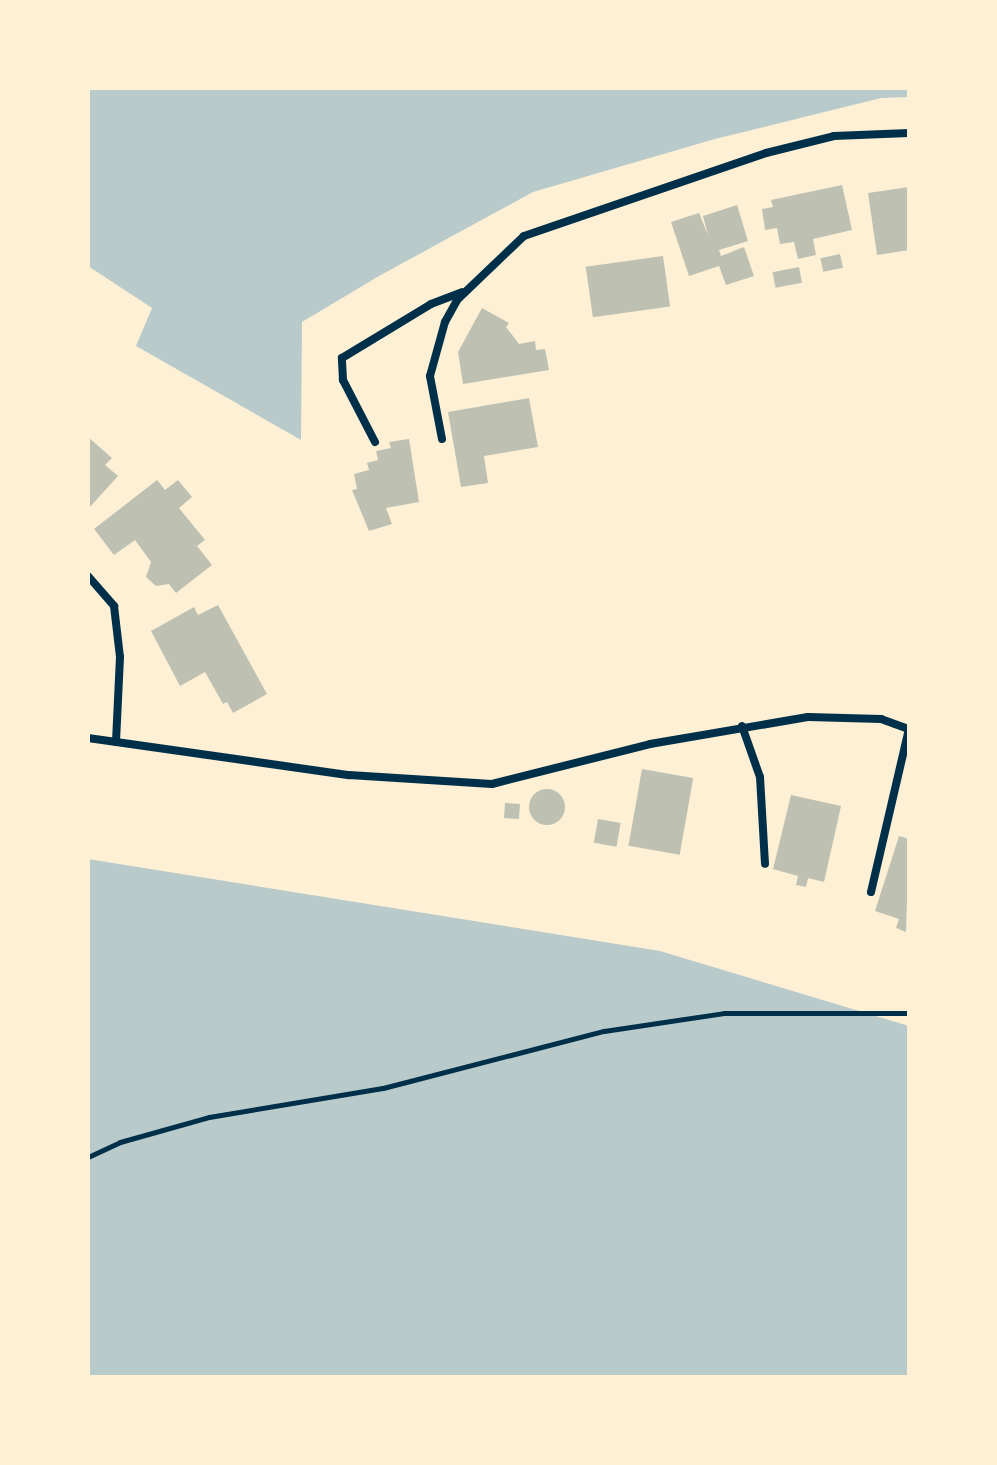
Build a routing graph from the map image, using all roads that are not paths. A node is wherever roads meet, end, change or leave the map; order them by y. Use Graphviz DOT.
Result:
graph roads {
  1 [pos="909,133"];
  2 [pos="469,290"];
  3 [pos="442,439"];
  4 [pos="375,442"];
  5 [pos="88,576"];
  6 [pos="742,726"];
  7 [pos="909,729"];
  8 [pos="88,738"];
  9 [pos="116,742"];
  10 [pos="765,864"];
  11 [pos="871,892"];
  1 -- 2 [label="street"];
  2 -- 3 [label="street"];
  2 -- 4 [label="street"];
  5 -- 9 [label="street"];
  6 -- 7 [label="street"];
  6 -- 9 [label="street"];
  6 -- 10 [label="street"];
  7 -- 11 [label="street"];
  8 -- 9 [label="street"];
}
